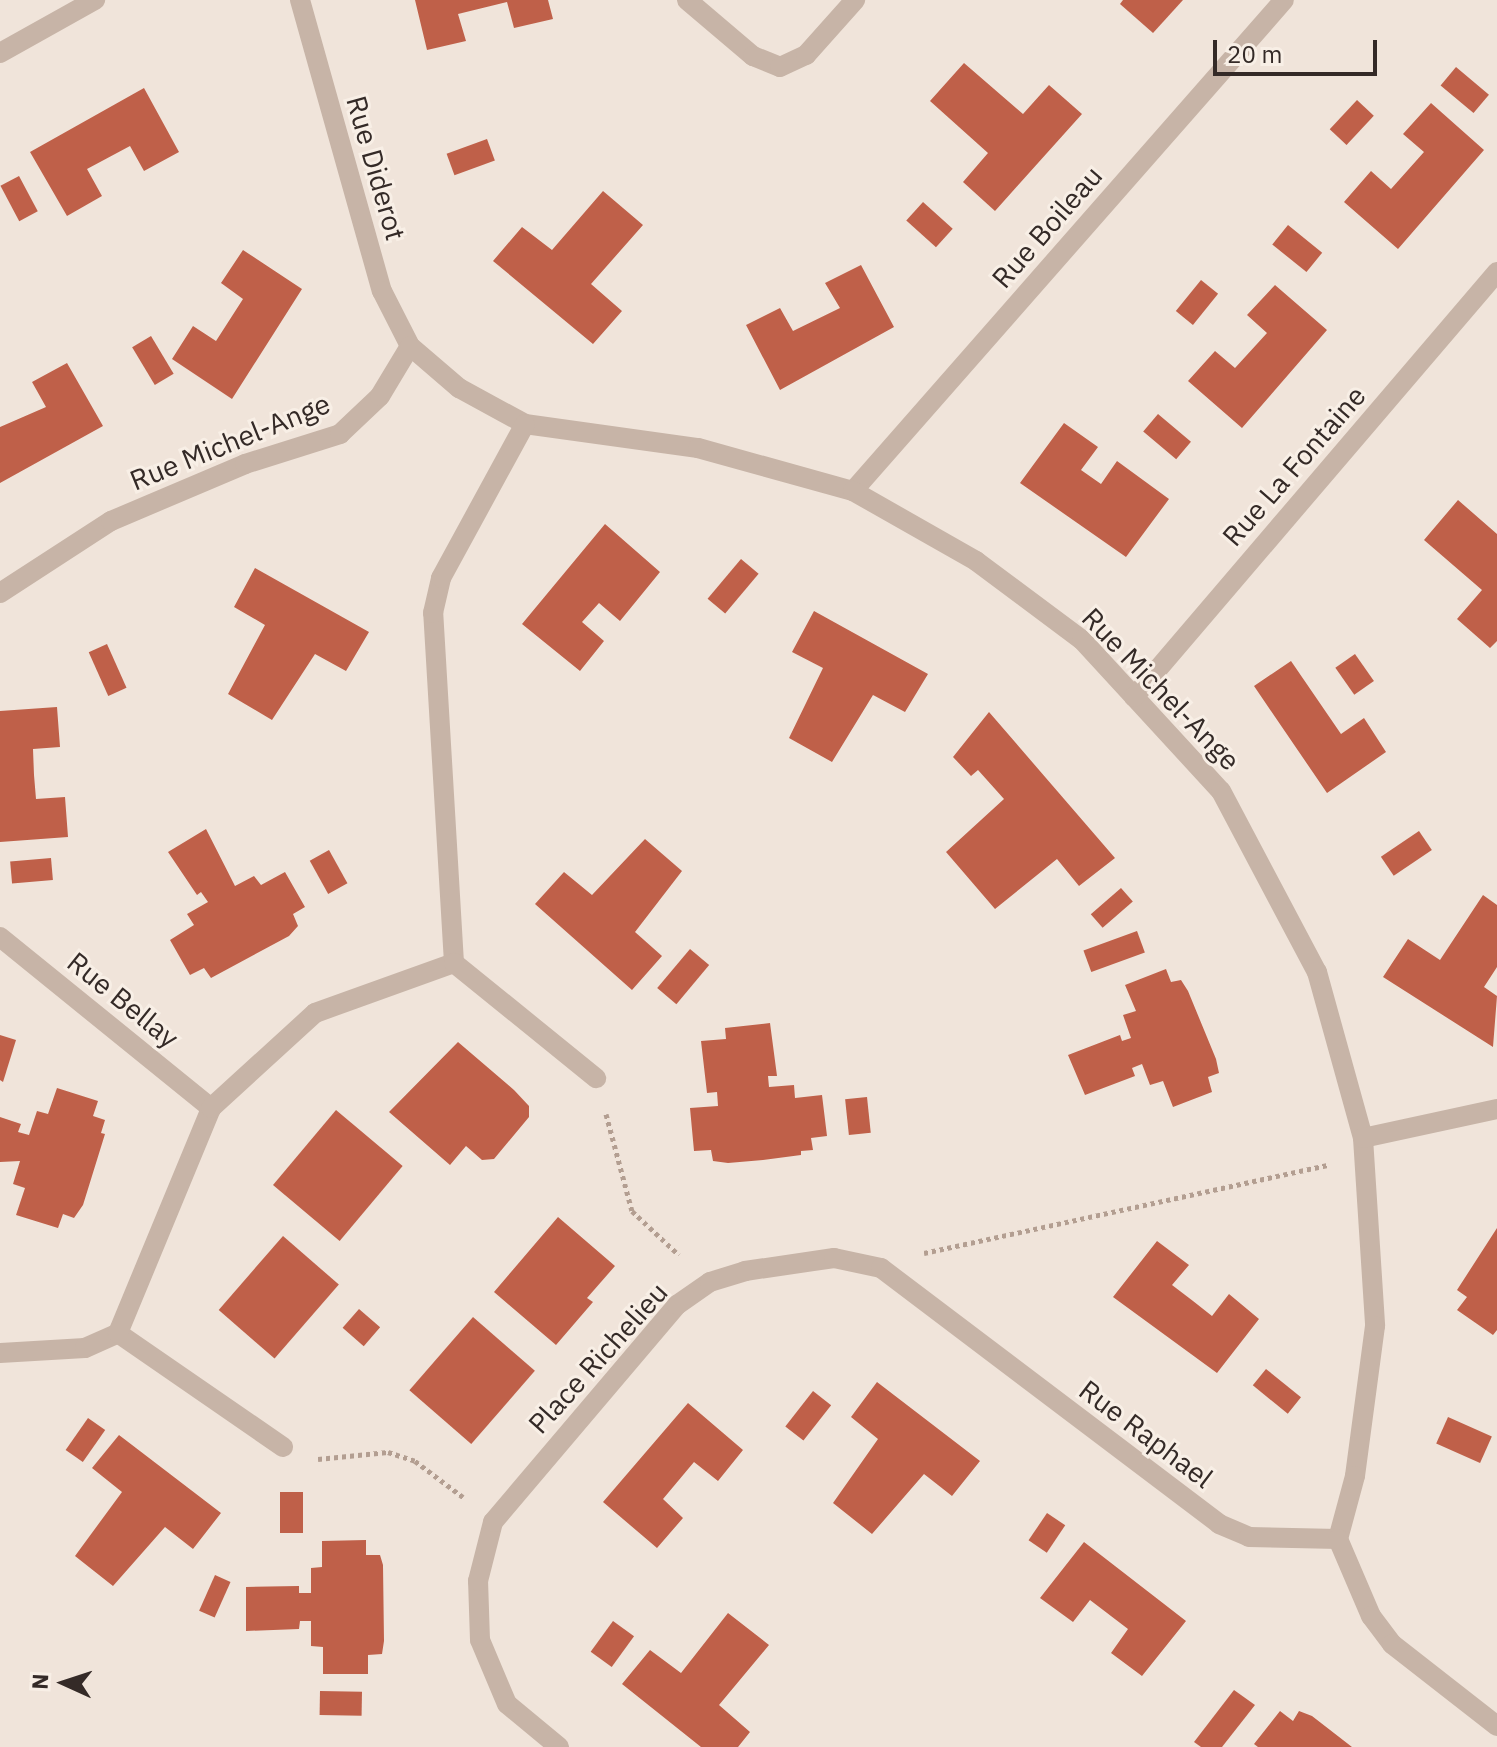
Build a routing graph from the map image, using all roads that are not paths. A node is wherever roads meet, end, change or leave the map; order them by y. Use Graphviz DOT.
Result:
graph roads {
  1 [pos="95,0"];
  2 [pos="300,0"];
  3 [pos="687,0"];
  4 [pos="855,0"];
  5 [pos="1284,0"];
  6 [pos="0,53"];
  7 [pos="1497,272"];
  8 [pos="410,346"];
  9 [pos="525,424"];
  10 [pos="853,491"];
  11 [pos="0,593"];
  12 [pos="1134,697"];
  13 [pos="0,937"];
  14 [pos="454,963"];
  15 [pos="596,1078"];
  16 [pos="211,1108"];
  17 [pos="1497,1109"];
  18 [pos="1364,1148"];
  19 [pos="710,1282"];
  20 [pos="118,1333"];
  21 [pos="0,1353"];
  22 [pos="283,1447"];
  23 [pos="1338,1539"];
  24 [pos="1497,1726"];
  25 [pos="559,1747"];
  1 -- 6 [label="street"];
  2 -- 8 [label="street, Rue Diderot"];
  3 -- 4 [label="street"];
  5 -- 10 [label="street, Rue Boileau"];
  7 -- 12 [label="street, Rue La Fontaine"];
  8 -- 9 [label="street, Rue Michel-Ange"];
  8 -- 11 [label="street, Rue Michel-Ange"];
  9 -- 10 [label="street, Rue Michel-Ange"];
  9 -- 14 [label="street"];
  10 -- 12 [label="street, Rue Michel-Ange"];
  12 -- 18 [label="street, Rue Michel-Ange"];
  13 -- 16 [label="street, Rue Bellay"];
  14 -- 15 [label="street"];
  14 -- 16 [label="street"];
  16 -- 20 [label="street"];
  17 -- 18 [label="street"];
  18 -- 23 [label="street, Rue Michel-Ange"];
  19 -- 23 [label="street, Rue Raphael"];
  19 -- 25 [label="street, Place Richelieu"];
  20 -- 21 [label="street"];
  20 -- 22 [label="street"];
  23 -- 24 [label="street"];
}
